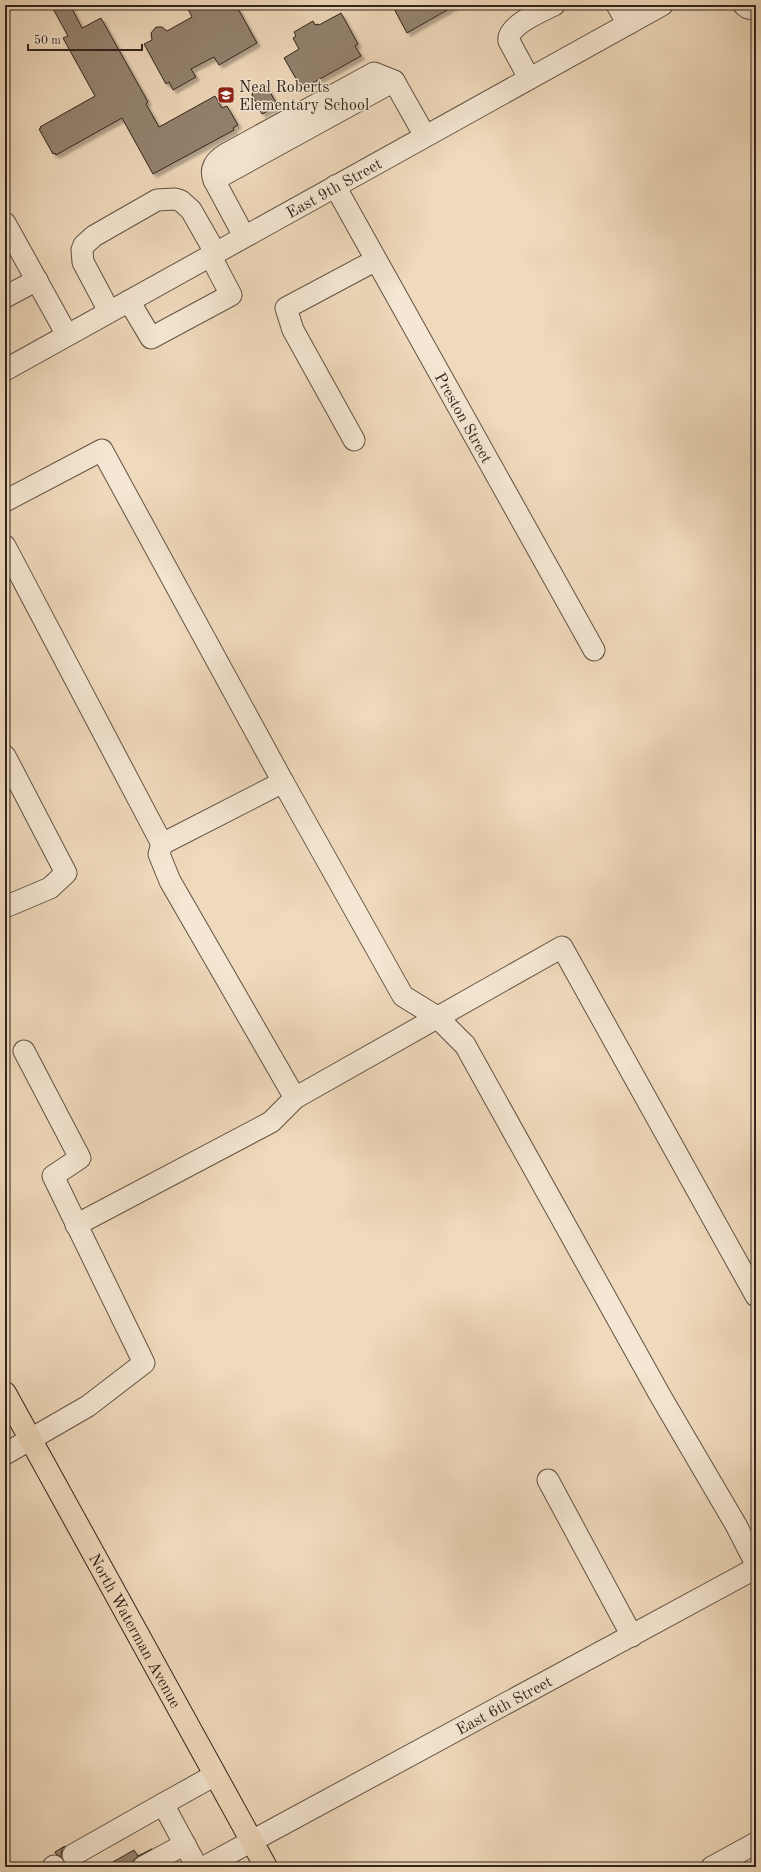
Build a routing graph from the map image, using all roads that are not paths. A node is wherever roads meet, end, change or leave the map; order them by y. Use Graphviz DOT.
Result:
graph roads {
  1 [pos="554,5"];
  2 [pos="617,5"];
  3 [pos="662,5"];
  4 [pos="744,5"];
  5 [pos="756,9"];
  6 [pos="628,24"];
  7 [pos="529,78"];
  8 [pos="425,136"];
  9 [pos="335,186"];
  10 [pos="5,223"];
  11 [pos="244,236"];
  12 [pos="212,254"];
  13 [pos="376,260"];
  14 [pos="37,280"];
  15 [pos="5,297"];
  16 [pos="129,301"];
  17 [pos="109,312"];
  18 [pos="68,335"];
  19 [pos="5,370"];
  20 [pos="354,440"];
  21 [pos="5,501"];
  22 [pos="5,546"];
  23 [pos="594,650"];
  24 [pos="5,756"];
  25 [pos="283,782"];
  26 [pos="162,844"];
  27 [pos="5,907"];
  28 [pos="437,1017"];
  29 [pos="24,1051"];
  30 [pos="295,1098"];
  31 [pos="76,1225"];
  32 [pos="756,1296"];
  33 [pos="5,1393"];
  34 [pos="31,1440"];
  35 [pos="5,1454"];
  36 [pos="548,1480"];
  37 [pos="756,1564"];
  38 [pos="756,1568"];
  39 [pos="632,1636"];
  40 [pos="215,1775"];
  41 [pos="163,1804"];
  42 [pos="252,1842"];
  43 [pos="185,1844"];
  44 [pos="753,1851"];
  45 [pos="73,1856"];
  46 [pos="143,1867"];
  47 [pos="197,1867"];
  48 [pos="204,1867"];
  49 [pos="266,1867"];
  50 [pos="712,1867"];
  1 -- 7 [label="street"];
  2 -- 6 [label="street"];
  3 -- 6 [label="street, East 9th Street"];
  4 -- 5 [label="street"];
  6 -- 7 [label="street, East 9th Street"];
  7 -- 8 [label="street, East 9th Street"];
  8 -- 9 [label="street, East 9th Street"];
  8 -- 11 [label="street"];
  9 -- 11 [label="street, East 9th Street"];
  9 -- 13 [label="street, Preston Street"];
  10 -- 14 [label="street"];
  11 -- 12 [label="street, East 9th Street"];
  12 -- 16 [label="street, East 9th Street"];
  12 -- 16 [label="street"];
  12 -- 17 [label="street"];
  13 -- 20 [label="street"];
  13 -- 23 [label="street, Preston Street"];
  14 -- 15 [label="street"];
  14 -- 18 [label="street"];
  16 -- 17 [label="street, East 9th Street"];
  17 -- 18 [label="street, East 9th Street"];
  18 -- 19 [label="street, East 9th Street"];
  21 -- 25 [label="street"];
  22 -- 26 [label="street"];
  24 -- 27 [label="street"];
  25 -- 26 [label="street"];
  25 -- 28 [label="street"];
  26 -- 30 [label="street"];
  28 -- 30 [label="street"];
  28 -- 32 [label="street"];
  28 -- 37 [label="street"];
  29 -- 31 [label="street"];
  30 -- 31 [label="street"];
  31 -- 34 [label="street"];
  33 -- 34 [label="main road, North Waterman Avenue"];
  34 -- 35 [label="street"];
  34 -- 40 [label="main road, North Waterman Avenue"];
  36 -- 39 [label="street"];
  38 -- 39 [label="street, East 6th Street"];
  39 -- 42 [label="street, East 6th Street"];
  40 -- 41 [label="street"];
  40 -- 42 [label="main road, North Waterman Avenue"];
  41 -- 43 [label="street"];
  41 -- 45 [label="street"];
  42 -- 48 [label="street, East 6th Street"];
  42 -- 49 [label="main road, North Waterman Avenue"];
  43 -- 46 [label="street"];
  43 -- 47 [label="street"];
  44 -- 50 [label="street"];
}
